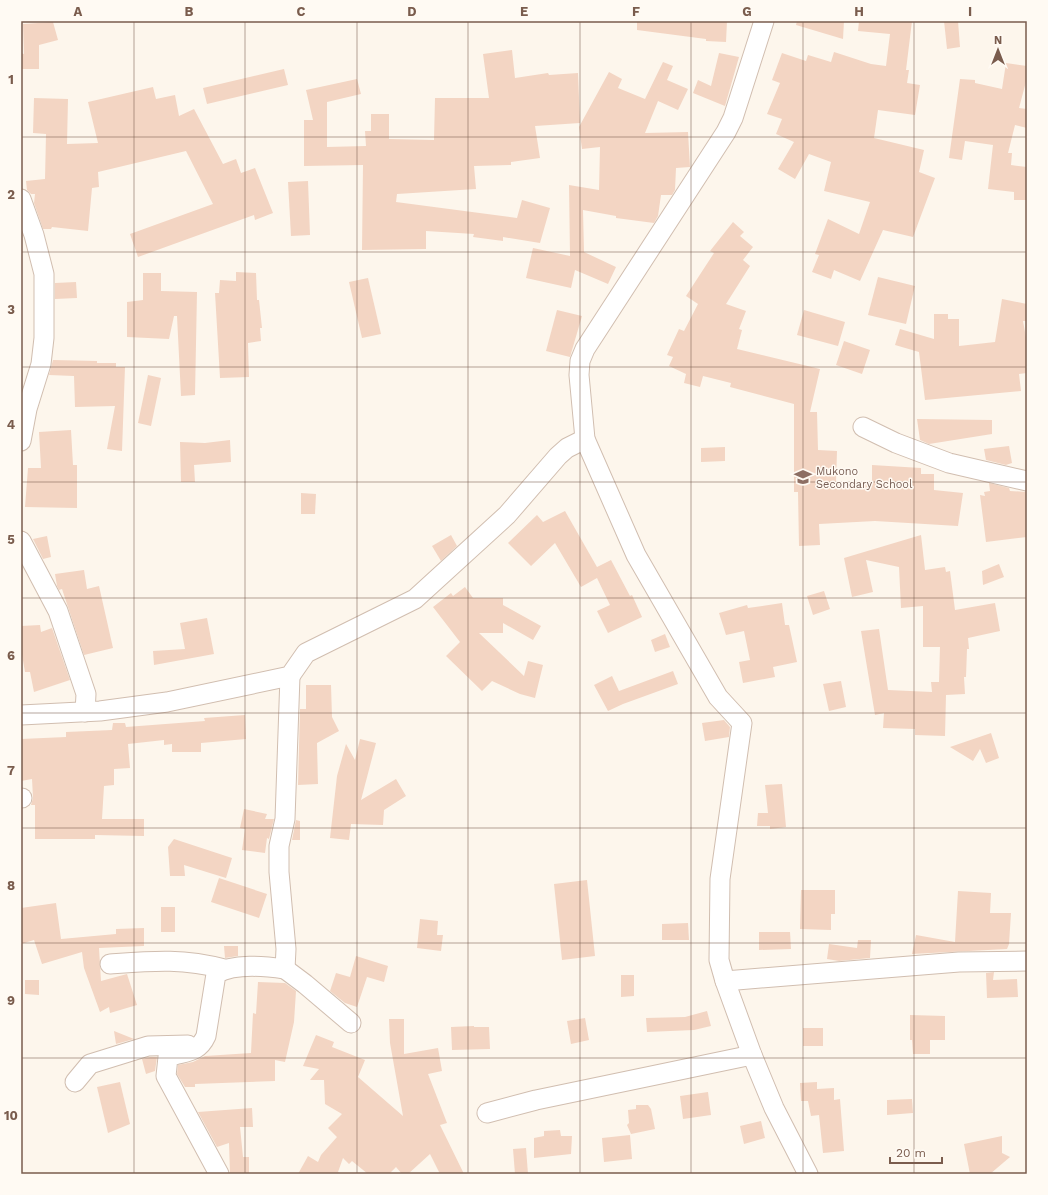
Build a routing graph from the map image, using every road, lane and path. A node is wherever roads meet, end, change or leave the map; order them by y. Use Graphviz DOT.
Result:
graph roads {
  1 [pos="764,21"];
  2 [pos="21,199"];
  3 [pos="863,427"];
  4 [pos="585,439"];
  5 [pos="21,441"];
  6 [pos="1027,481"];
  7 [pos="21,541"];
  8 [pos="290,676"];
  9 [pos="85,712"];
  10 [pos="21,715"];
  11 [pos="1027,961"];
  12 [pos="110,964"];
  13 [pos="224,969"];
  14 [pos="285,969"];
  15 [pos="724,981"];
  16 [pos="351,1023"];
  17 [pos="202,1045"];
  18 [pos="752,1055"];
  19 [pos="75,1082"];
  20 [pos="486,1113"];
  21 [pos="219,1174"];
  22 [pos="808,1174"];
  1 -- 4 [label="street"];
  2 -- 5 [label="street"];
  3 -- 6 [label="street"];
  4 -- 8 [label="street"];
  4 -- 15 [label="street"];
  7 -- 9 [label="street"];
  8 -- 9 [label="street"];
  8 -- 14 [label="street"];
  9 -- 10 [label="street"];
  11 -- 15 [label="street"];
  12 -- 13 [label="street"];
  13 -- 14 [label="street"];
  13 -- 17 [label="street"];
  14 -- 16 [label="street"];
  15 -- 18 [label="street"];
  17 -- 19 [label="street"];
  17 -- 21 [label="street"];
  18 -- 20 [label="street"];
  18 -- 22 [label="street"];
}
